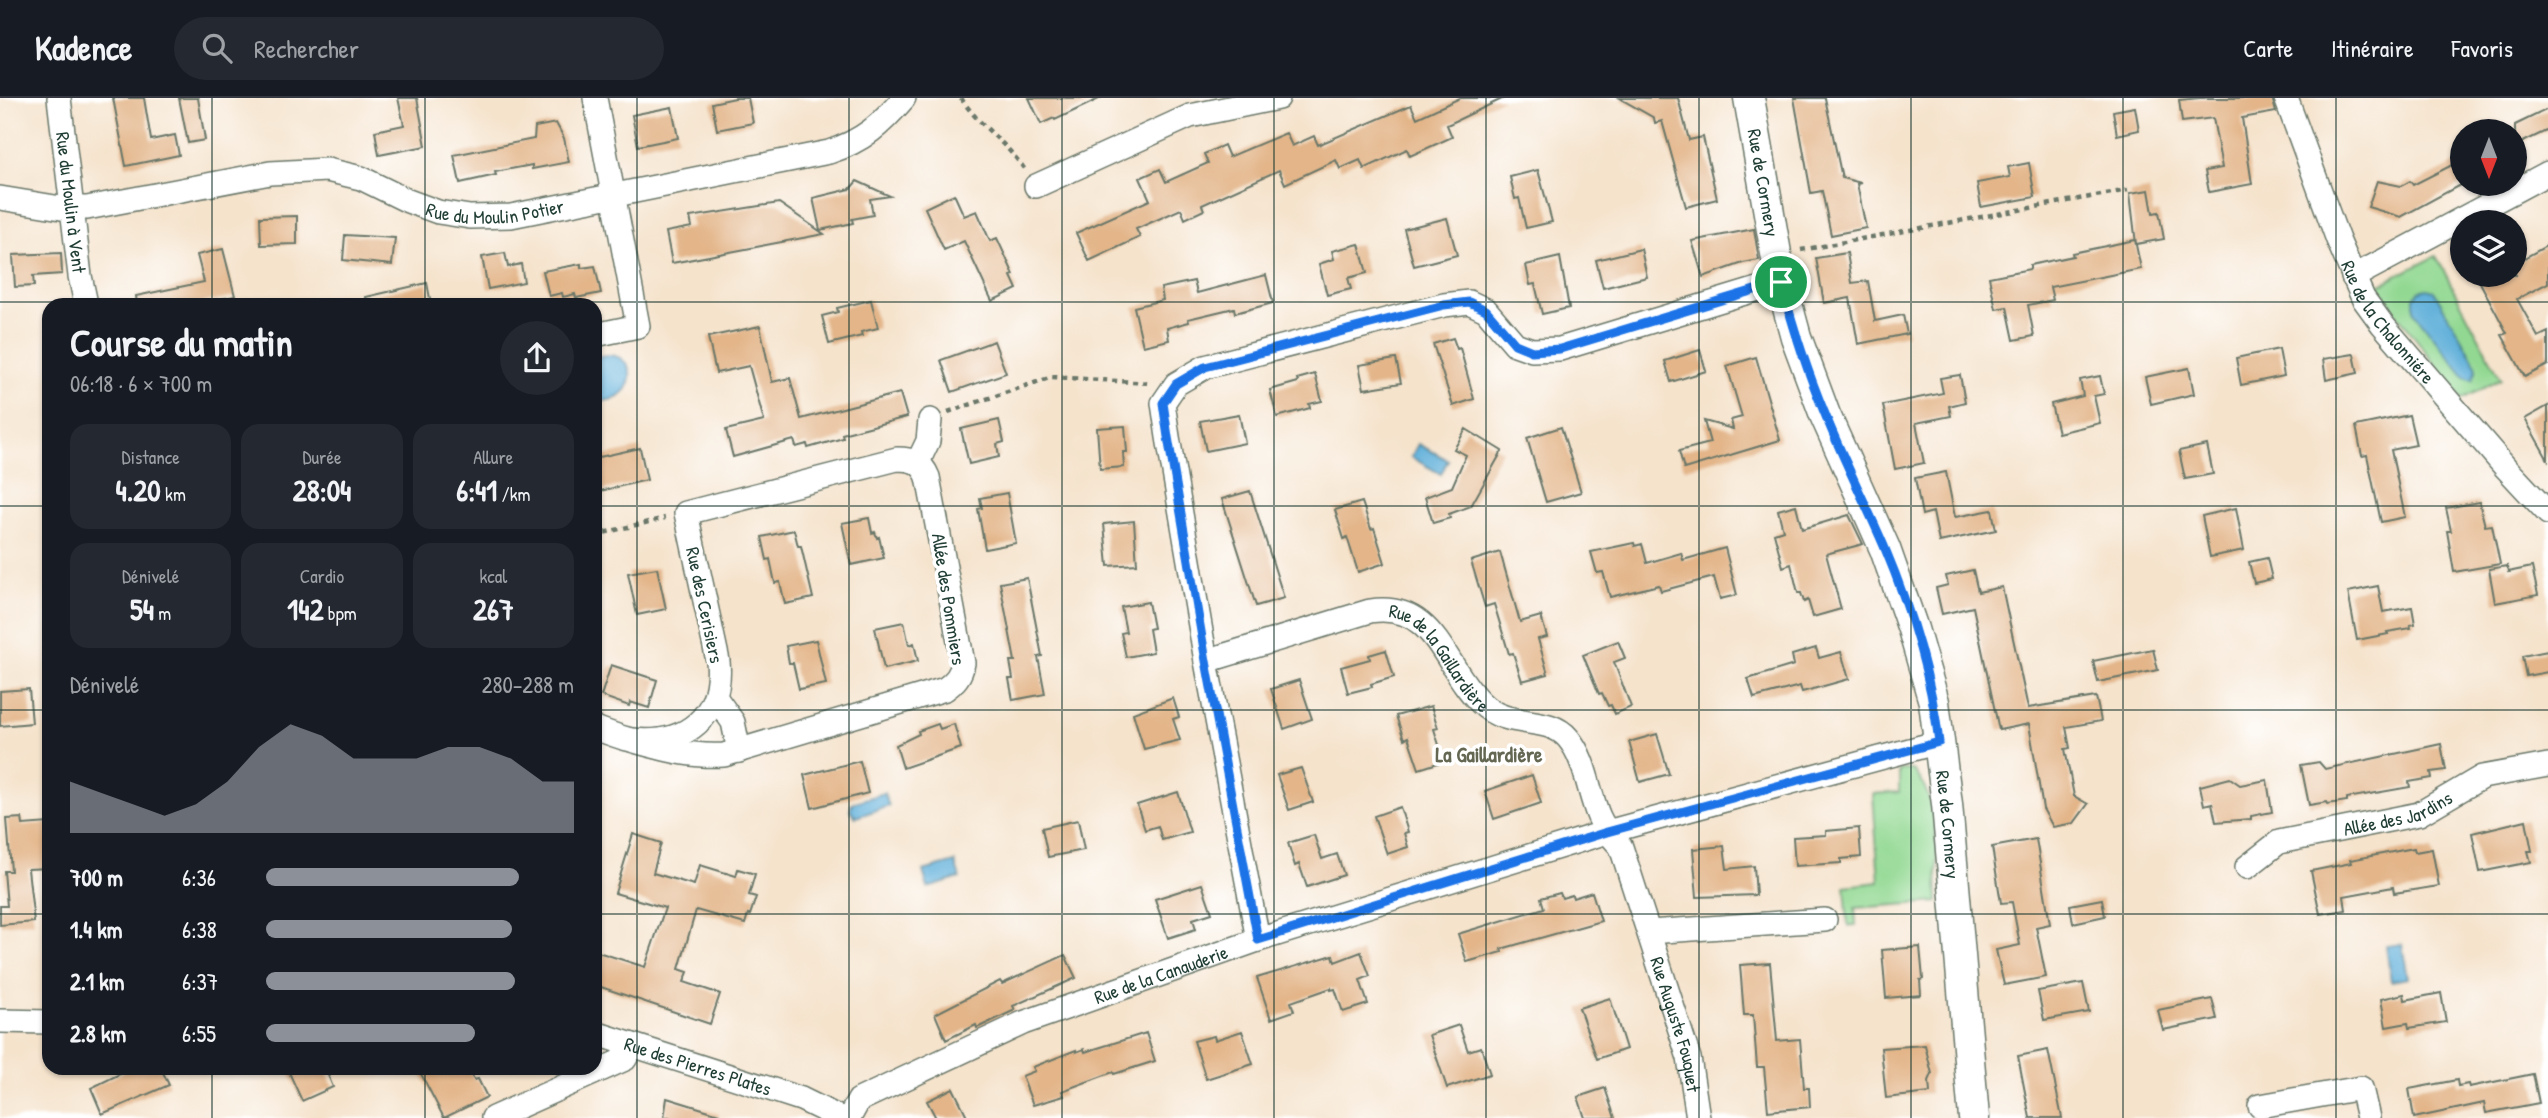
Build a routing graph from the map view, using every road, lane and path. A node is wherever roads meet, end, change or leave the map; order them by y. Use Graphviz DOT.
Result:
graph roads {
  1 [pos="59,98"];
  2 [pos="595,98"];
  3 [pos="904,98"];
  4 [pos="961,98"];
  5 [pos="1278,98"];
  6 [pos="1749,98"];
  7 [pos="2286,98"];
  8 [pos="2548,173"];
  9 [pos="1036,186"];
  10 [pos="2128,190"];
  11 [pos="614,195"];
  12 [pos="0,198"];
  13 [pos="72,209"];
  14 [pos="1779,269"];
  15 [pos="2353,277"];
  16 [pos="85,298"];
  17 [pos="602,334"];
  18 [pos="1175,384"];
  19 [pos="930,420"];
  20 [pos="918,462"];
  21 [pos="686,513"];
  22 [pos="2548,513"];
  23 [pos="602,533"];
  24 [pos="1206,661"];
  25 [pos="715,697"];
  26 [pos="602,730"];
  27 [pos="631,740"];
  28 [pos="1939,742"];
  29 [pos="739,751"];
  30 [pos="2548,765"];
  31 [pos="1607,832"];
  32 [pos="2247,867"];
  33 [pos="1825,920"];
  34 [pos="1649,932"];
  35 [pos="1258,940"];
  36 [pos="0,1021"];
  37 [pos="42,1022"];
  38 [pos="602,1035"];
  39 [pos="633,1045"];
  40 [pos="602,1069"];
  41 [pos="589,1075"];
  42 [pos="2260,1106"];
  43 [pos="854,1109"];
  44 [pos="831,1113"];
  45 [pos="493,1118"];
  46 [pos="1698,1118"];
  47 [pos="1974,1118"];
  48 [pos="2368,1118"];
  1 -- 13 [label="street, Rue du Moulin à Vent"];
  2 -- 11 [label="street"];
  3 -- 11 [label="street, Rue du Moulin Potier"];
  4 -- 9 [label="path"];
  5 -- 9 [label="street"];
  6 -- 14 [label="main road, Rue de Cormery"];
  7 -- 15 [label="street, Rue de la Chalonniére"];
  8 -- 15 [label="street"];
  10 -- 14 [label="path"];
  11 -- 13 [label="street, Rue du Moulin Potier"];
  11 -- 17 [label="street"];
  12 -- 13 [label="street, Rue du Moulin Potier"];
  13 -- 16 [label="street, Rue du Moulin à Vent"];
  14 -- 18 [label="street"];
  14 -- 28 [label="main road, Rue de Cormery"];
  15 -- 22 [label="street, Rue de la Chalonniére"];
  18 -- 19 [label="path"];
  18 -- 24 [label="street"];
  19 -- 20 [label="street"];
  20 -- 21 [label="street"];
  20 -- 29 [label="street, Allée des Pommiers"];
  21 -- 23 [label="path"];
  21 -- 25 [label="street, Rue des Cerisiers"];
  24 -- 31 [label="street, Rue de la Gaillardière"];
  24 -- 35 [label="street"];
  25 -- 27 [label="street, Rue des Cerisiers"];
  25 -- 29 [label="street"];
  26 -- 27 [label="street, Rue des Cerisiers"];
  27 -- 29 [label="street, Allée des Pommiers"];
  28 -- 31 [label="street, Rue de la Canauderie"];
  28 -- 47 [label="main road, Rue de Cormery"];
  30 -- 32 [label="street, Allée des Jardins"];
  31 -- 34 [label="street, Rue Auguste Fouquet"];
  31 -- 35 [label="street, Rue de la Canauderie"];
  33 -- 34 [label="street, Rue Auguste Fouquet"];
  34 -- 46 [label="street, Rue Auguste Fouquet"];
  35 -- 43 [label="street, Rue de la Canauderie"];
  36 -- 37 [label="street"];
  38 -- 39 [label="street, Rue des Pierres Plates"];
  39 -- 40 [label="street"];
  39 -- 44 [label="street, Rue des Pierres Plates"];
  41 -- 45 [label="street"];
  42 -- 48 [label="street"];
  43 -- 44 [label="street, Rue de la Canauderie"];
}
